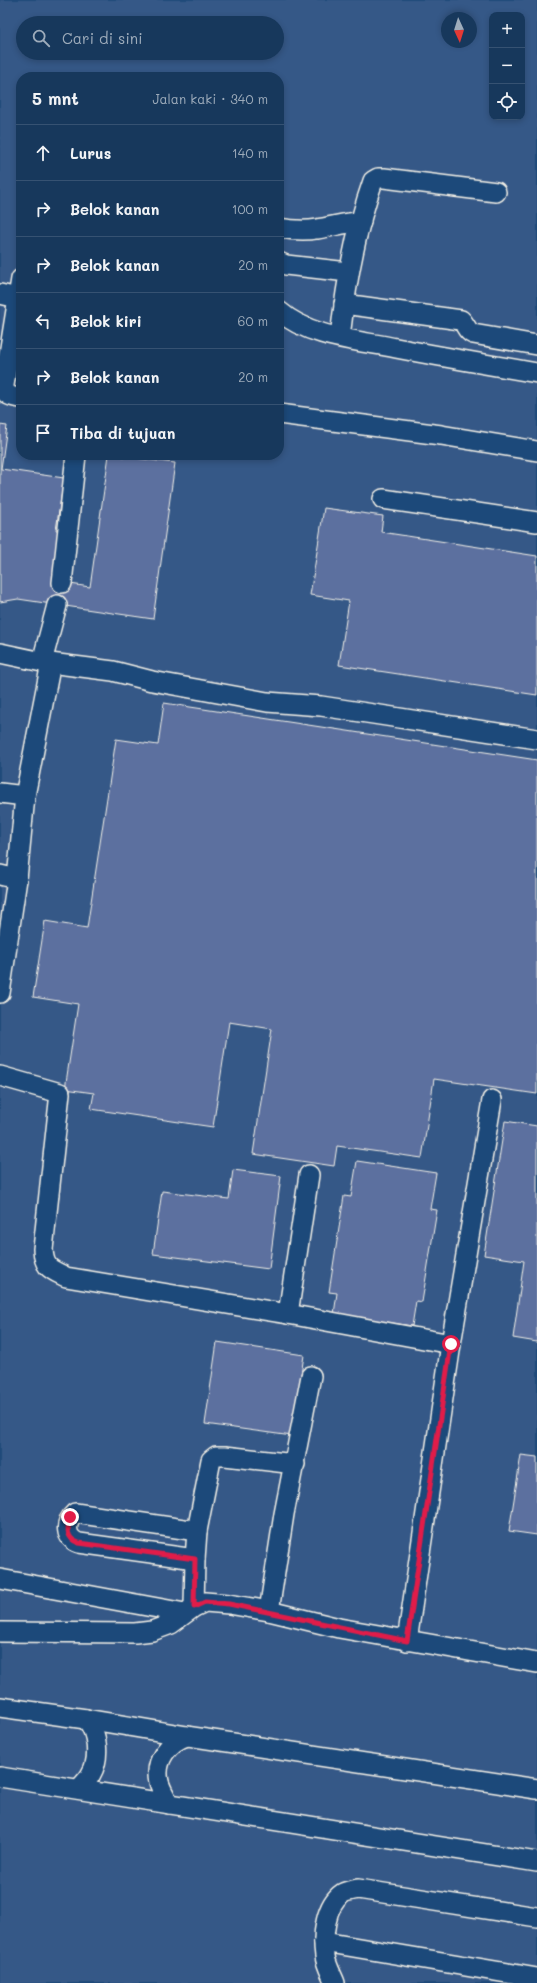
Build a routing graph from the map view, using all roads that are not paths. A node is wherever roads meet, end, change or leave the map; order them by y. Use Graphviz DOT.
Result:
graph roads {
  1 [pos="496,192"];
  2 [pos="361,222"];
  3 [pos="284,228"];
  4 [pos="284,264"];
  5 [pos="348,272"];
  6 [pos="16,286"];
  7 [pos="9,296"];
  8 [pos="344,304"];
  9 [pos="284,315"];
  10 [pos="340,337"];
  11 [pos="537,345"];
  12 [pos="537,373"];
  13 [pos="16,397"];
  14 [pos="284,415"];
  15 [pos="537,451"];
  16 [pos="75,460"];
  17 [pos="383,499"];
  18 [pos="537,522"];
  19 [pos="62,583"];
  20 [pos="57,605"];
  21 [pos="0,653"];
  22 [pos="47,662"];
  23 [pos="537,739"];
  24 [pos="0,793"];
  25 [pos="25,796"];
  26 [pos="8,877"];
  27 [pos="0,993"];
  28 [pos="0,1076"];
  29 [pos="492,1100"];
  30 [pos="309,1175"];
  31 [pos="288,1314"];
  32 [pos="451,1344"];
  33 [pos="311,1376"];
  34 [pos="295,1464"];
  35 [pos="197,1531"];
  36 [pos="195,1559"];
  37 [pos="0,1579"];
  38 [pos="190,1610"];
  39 [pos="269,1611"];
  40 [pos="0,1632"];
  41 [pos="407,1641"];
  42 [pos="537,1663"];
  43 [pos="0,1707"];
  44 [pos="86,1719"];
  45 [pos="187,1736"];
  46 [pos="0,1777"];
  47 [pos="79,1789"];
  48 [pos="537,1789"];
  49 [pos="169,1804"];
  50 [pos="537,1862"];
  51 [pos="537,1917"];
  52 [pos="324,1942"];
  53 [pos="537,1978"];
  54 [pos="335,1983"];
  1 -- 2 [label="street"];
  2 -- 3 [label="street"];
  2 -- 5 [label="street"];
  4 -- 5 [label="street"];
  5 -- 8 [label="street"];
  6 -- 7 [label="street"];
  7 -- 13 [label="street"];
  8 -- 10 [label="street"];
  8 -- 11 [label="street"];
  9 -- 10 [label="street"];
  10 -- 12 [label="street"];
  14 -- 15 [label="street"];
  16 -- 19 [label="street"];
  17 -- 18 [label="street"];
  20 -- 22 [label="street"];
  21 -- 22 [label="street"];
  22 -- 23 [label="street"];
  22 -- 25 [label="street"];
  24 -- 25 [label="street"];
  25 -- 26 [label="street"];
  26 -- 27 [label="street"];
  28 -- 31 [label="street"];
  29 -- 32 [label="street"];
  30 -- 31 [label="street"];
  31 -- 32 [label="street"];
  32 -- 41 [label="street"];
  33 -- 34 [label="street"];
  34 -- 35 [label="street"];
  34 -- 39 [label="street"];
  35 -- 36 [label="street"];
  35 -- 36 [label="street"];
  36 -- 38 [label="street"];
  37 -- 38 [label="street"];
  38 -- 39 [label="street"];
  38 -- 40 [label="street"];
  39 -- 41 [label="street"];
  41 -- 42 [label="street"];
  43 -- 44 [label="street"];
  44 -- 45 [label="street"];
  44 -- 47 [label="street"];
  45 -- 48 [label="street"];
  45 -- 49 [label="street"];
  46 -- 47 [label="street"];
  47 -- 49 [label="street"];
  49 -- 50 [label="street"];
  51 -- 52 [label="street"];
  52 -- 53 [label="street"];
  52 -- 54 [label="street"];
}
